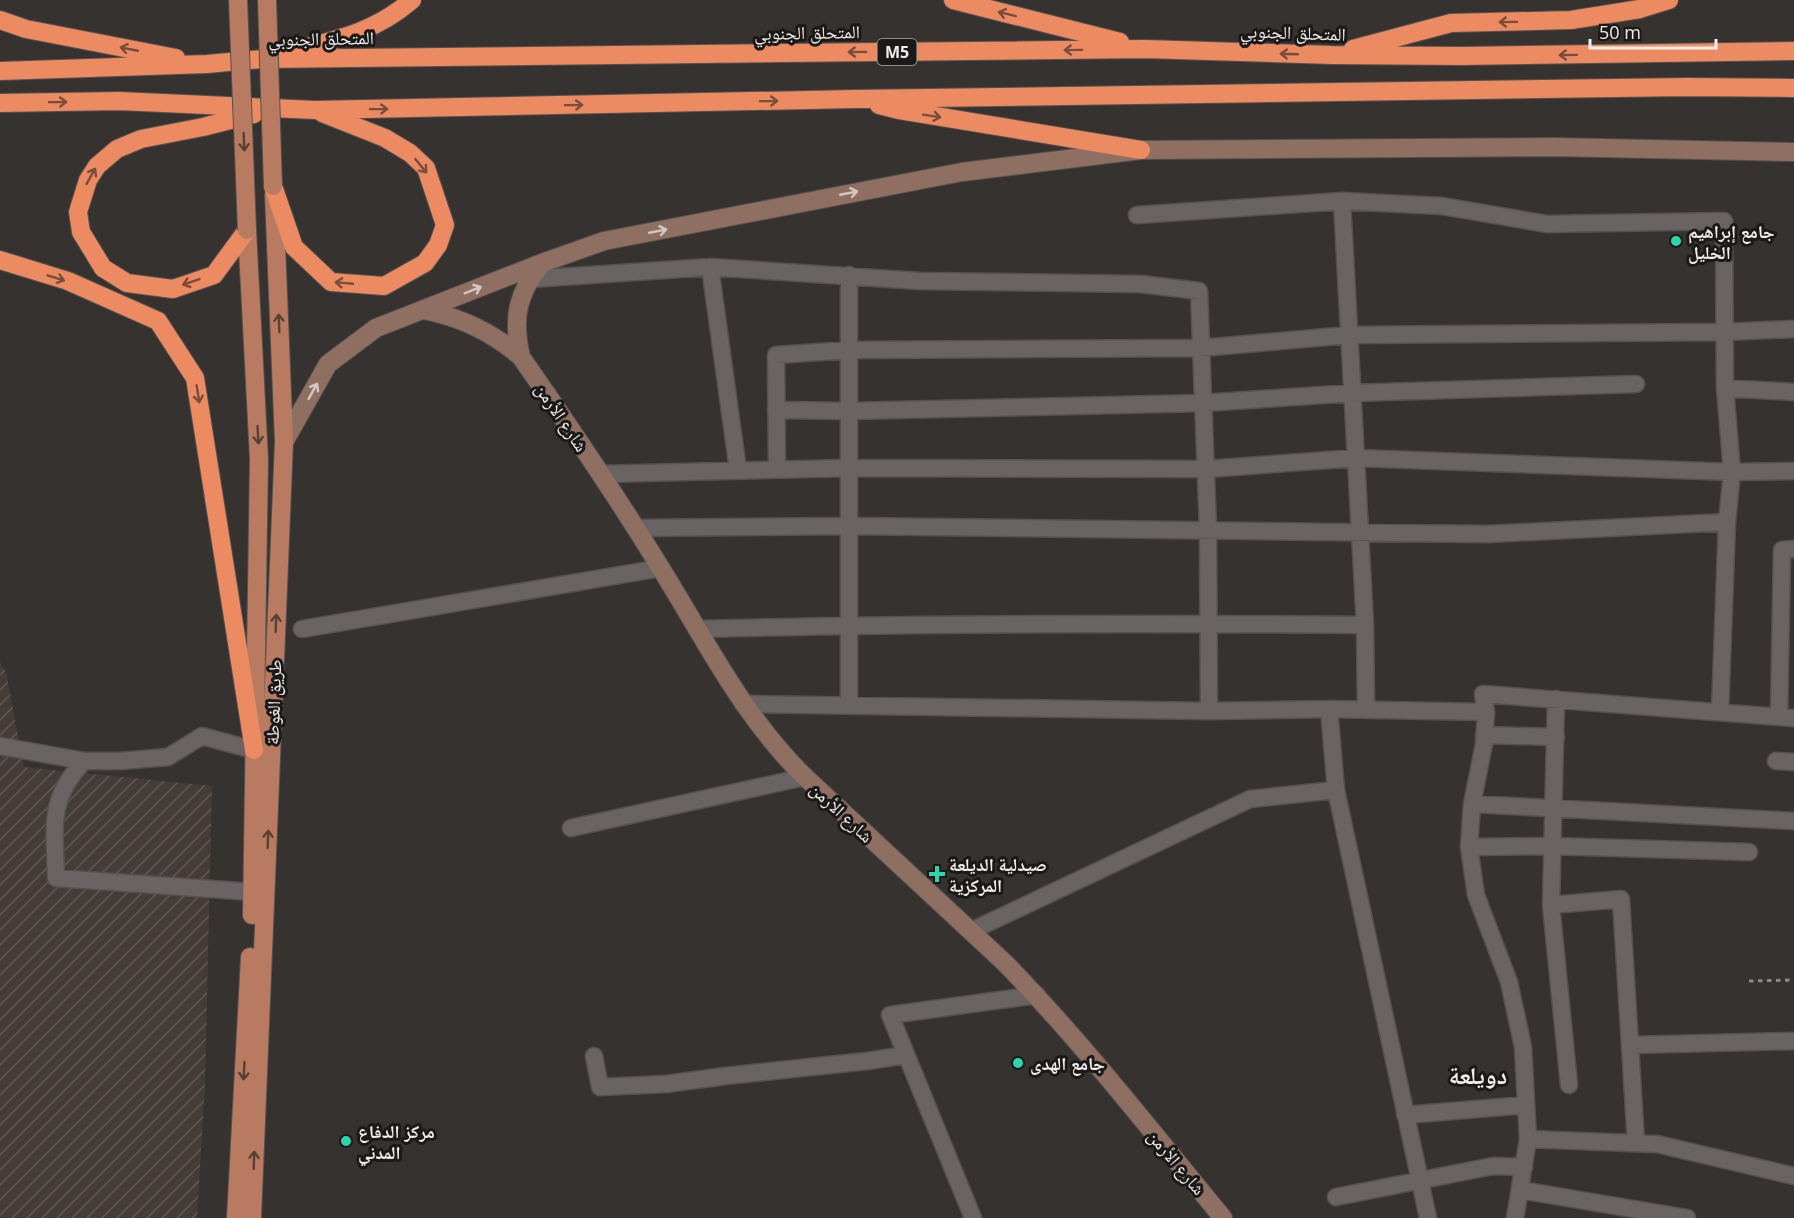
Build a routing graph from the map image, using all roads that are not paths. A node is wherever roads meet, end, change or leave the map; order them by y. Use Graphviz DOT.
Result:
graph roads {
  1 [pos="238,0"];
  2 [pos="267,0"];
  3 [pos="412,0"];
  4 [pos="952,0"];
  5 [pos="1669,0"];
  6 [pos="0,20"];
  7 [pos="1145,49"];
  8 [pos="1794,51"];
  9 [pos="1332,55"];
  10 [pos="262,59"];
  11 [pos="207,64"];
  12 [pos="0,71"];
  13 [pos="1794,88"];
  14 [pos="854,99"];
  15 [pos="0,103"];
  16 [pos="271,109"];
  17 [pos="315,110"];
  18 [pos="1141,150"];
  19 [pos="1794,152"];
  20 [pos="273,186"];
  21 [pos="1342,201"];
  22 [pos="1137,214"];
  23 [pos="247,230"];
  24 [pos="0,260"];
  25 [pos="542,263"];
  26 [pos="710,267"];
  27 [pos="849,275"];
  28 [pos="530,279"];
  29 [pos="423,310"];
  30 [pos="1794,329"];
  31 [pos="1724,332"];
  32 [pos="1349,335"];
  33 [pos="1201,348"];
  34 [pos="849,350"];
  35 [pos="521,357"];
  36 [pos="1636,384"];
  37 [pos="1725,388"];
  38 [pos="1794,392"];
  39 [pos="1352,393"];
  40 [pos="1203,403"];
  41 [pos="776,410"];
  42 [pos="849,411"];
  43 [pos="284,442"];
  44 [pos="1356,458"];
  45 [pos="849,468"];
  46 [pos="777,469"];
  47 [pos="1206,469"];
  48 [pos="738,470"];
  49 [pos="1794,471"];
  50 [pos="1732,472"];
  51 [pos="601,474"];
  52 [pos="1727,522"];
  53 [pos="849,526"];
  54 [pos="636,528"];
  55 [pos="1208,530"];
  56 [pos="1360,531"];
  57 [pos="1794,549"];
  58 [pos="661,568"];
  59 [pos="1209,623"];
  60 [pos="849,625"];
  61 [pos="1365,625"];
  62 [pos="302,629"];
  63 [pos="698,629"];
  64 [pos="1557,699"];
  65 [pos="743,704"];
  66 [pos="849,706"];
  67 [pos="1329,709"];
  68 [pos="1366,710"];
  69 [pos="1209,711"];
  70 [pos="1486,712"];
  71 [pos="1720,712"];
  72 [pos="1787,718"];
  73 [pos="1484,735"];
  74 [pos="1556,737"];
  75 [pos="0,746"];
  76 [pos="254,750"];
  77 [pos="84,760"];
  78 [pos="1776,761"];
  79 [pos="1794,762"];
  80 [pos="805,777"];
  81 [pos="1336,790"];
  82 [pos="1472,804"];
  83 [pos="1554,810"];
  84 [pos="1794,821"];
  85 [pos="571,828"];
  86 [pos="1552,846"];
  87 [pos="1469,847"];
  88 [pos="1749,852"];
  89 [pos="253,892"];
  90 [pos="1551,905"];
  91 [pos="971,931"];
  92 [pos="1037,995"];
  93 [pos="1794,1041"];
  94 [pos="1630,1045"];
  95 [pos="906,1055"];
  96 [pos="594,1056"];
  97 [pos="1569,1085"];
  98 [pos="1526,1105"];
  99 [pos="1405,1115"];
  100 [pos="1528,1139"];
  101 [pos="1636,1143"];
  102 [pos="1524,1167"];
  103 [pos="1794,1176"];
  104 [pos="1418,1180"];
  105 [pos="1520,1190"];
  106 [pos="1335,1197"];
  107 [pos="236,1218"];
  108 [pos="252,1218"];
  109 [pos="973,1218"];
  110 [pos="1223,1218"];
  111 [pos="1428,1218"];
  112 [pos="1515,1218"];
  113 [pos="1687,1218"];
  1 -- 23 [label="main road, one-way, bridge"];
  2 -- 16 [label="main road, bridge"];
  3 -- 10 [label="highway"];
  7 -- 4 [label="highway, one-way"];
  5 -- 9 [label="highway, one-way"];
  11 -- 6 [label="highway, one-way"];
  9 -- 7 [label="highway, المتحلق الجنوبي / M5, one-way"];
  7 -- 10 [label="highway, المتحلق الجنوبي / M5, one-way"];
  8 -- 9 [label="highway, المتحلق الجنوبي / M5, one-way"];
  10 -- 11 [label="highway, المتحلق الجنوبي / M5"];
  11 -- 12 [label="highway, المتحلق الجنوبي / M5"];
  13 -- 14 [label="highway"];
  17 -- 14 [label="highway, one-way"];
  14 -- 18 [label="highway, one-way"];
  15 -- 16 [label="highway, one-way"];
  16 -- 17 [label="highway"];
  16 -- 20 [label="main road, bridge"];
  23 -- 16 [label="highway, one-way"];
  17 -- 20 [label="highway, one-way"];
  18 -- 19 [label="main road"];
  25 -- 18 [label="main road, one-way"];
  43 -- 20 [label="main road, طريق الغوطة, one-way"];
  21 -- 22 [label="street"];
  21 -- 31 [label="street"];
  21 -- 32 [label="street"];
  23 -- 76 [label="main road, one-way"];
  24 -- 76 [label="highway, one-way"];
  25 -- 28 [label="main road, شارع الأرمن"];
  29 -- 25 [label="main road, one-way"];
  26 -- 27 [label="street"];
  26 -- 28 [label="street"];
  26 -- 48 [label="street"];
  27 -- 33 [label="street"];
  27 -- 34 [label="street"];
  28 -- 35 [label="main road, شارع الأرمن"];
  29 -- 35 [label="main road, شارع الأرمن"];
  43 -- 29 [label="main road, one-way"];
  30 -- 31 [label="street"];
  31 -- 32 [label="street"];
  31 -- 37 [label="street"];
  32 -- 33 [label="street"];
  32 -- 39 [label="street"];
  33 -- 34 [label="street"];
  33 -- 40 [label="street"];
  34 -- 41 [label="street"];
  34 -- 42 [label="street"];
  35 -- 51 [label="main road, شارع الأرمن"];
  36 -- 39 [label="street"];
  37 -- 38 [label="street"];
  37 -- 50 [label="street"];
  39 -- 40 [label="street"];
  39 -- 44 [label="street"];
  40 -- 42 [label="street"];
  40 -- 47 [label="street"];
  41 -- 42 [label="street"];
  41 -- 46 [label="street"];
  42 -- 45 [label="street"];
  108 -- 43 [label="main road, طريق الغوطة, one-way"];
  44 -- 47 [label="street"];
  44 -- 50 [label="street"];
  44 -- 56 [label="street"];
  45 -- 46 [label="street"];
  45 -- 47 [label="street"];
  45 -- 53 [label="street"];
  46 -- 48 [label="street"];
  47 -- 55 [label="street"];
  48 -- 51 [label="street"];
  49 -- 50 [label="street"];
  50 -- 52 [label="street"];
  51 -- 54 [label="main road, شارع الأرمن"];
  52 -- 56 [label="street"];
  52 -- 71 [label="street"];
  53 -- 54 [label="street"];
  53 -- 55 [label="street"];
  53 -- 60 [label="street"];
  54 -- 58 [label="main road, شارع الأرمن"];
  55 -- 56 [label="street"];
  55 -- 59 [label="street"];
  56 -- 61 [label="street"];
  57 -- 72 [label="street"];
  58 -- 62 [label="street"];
  58 -- 63 [label="main road, شارع الأرمن"];
  59 -- 60 [label="street"];
  59 -- 61 [label="street"];
  59 -- 69 [label="street"];
  60 -- 63 [label="street"];
  60 -- 66 [label="street"];
  61 -- 68 [label="street"];
  63 -- 65 [label="main road, شارع الأرمن"];
  64 -- 70 [label="street"];
  64 -- 71 [label="street"];
  64 -- 74 [label="street"];
  65 -- 66 [label="street"];
  65 -- 80 [label="main road, شارع الأرمن"];
  66 -- 69 [label="street"];
  67 -- 68 [label="street"];
  67 -- 69 [label="street"];
  67 -- 81 [label="street"];
  68 -- 70 [label="street"];
  70 -- 73 [label="street"];
  71 -- 72 [label="street"];
  73 -- 74 [label="street"];
  73 -- 82 [label="street"];
  74 -- 83 [label="street"];
  75 -- 77 [label="street"];
  76 -- 77 [label="street"];
  76 -- 89 [label="main road"];
  77 -- 89 [label="street"];
  78 -- 79 [label="street"];
  80 -- 85 [label="street"];
  80 -- 91 [label="main road, شارع الأرمن"];
  81 -- 91 [label="street"];
  81 -- 99 [label="street"];
  82 -- 83 [label="street"];
  82 -- 87 [label="street"];
  83 -- 84 [label="street"];
  83 -- 86 [label="street"];
  86 -- 87 [label="street"];
  86 -- 88 [label="street"];
  86 -- 90 [label="street"];
  87 -- 98 [label="street"];
  89 -- 107 [label="main road, one-way"];
  90 -- 94 [label="street"];
  90 -- 97 [label="street"];
  91 -- 92 [label="main road, شارع الأرمن"];
  92 -- 95 [label="street"];
  92 -- 110 [label="main road, شارع الأرمن"];
  93 -- 94 [label="street"];
  94 -- 101 [label="street"];
  95 -- 96 [label="street"];
  95 -- 109 [label="street"];
  98 -- 99 [label="street"];
  98 -- 100 [label="street"];
  99 -- 104 [label="street"];
  100 -- 101 [label="street"];
  100 -- 102 [label="street"];
  101 -- 103 [label="street"];
  102 -- 104 [label="street"];
  102 -- 105 [label="street"];
  104 -- 106 [label="street"];
  104 -- 111 [label="street"];
  105 -- 112 [label="street"];
  105 -- 113 [label="street"];
}
